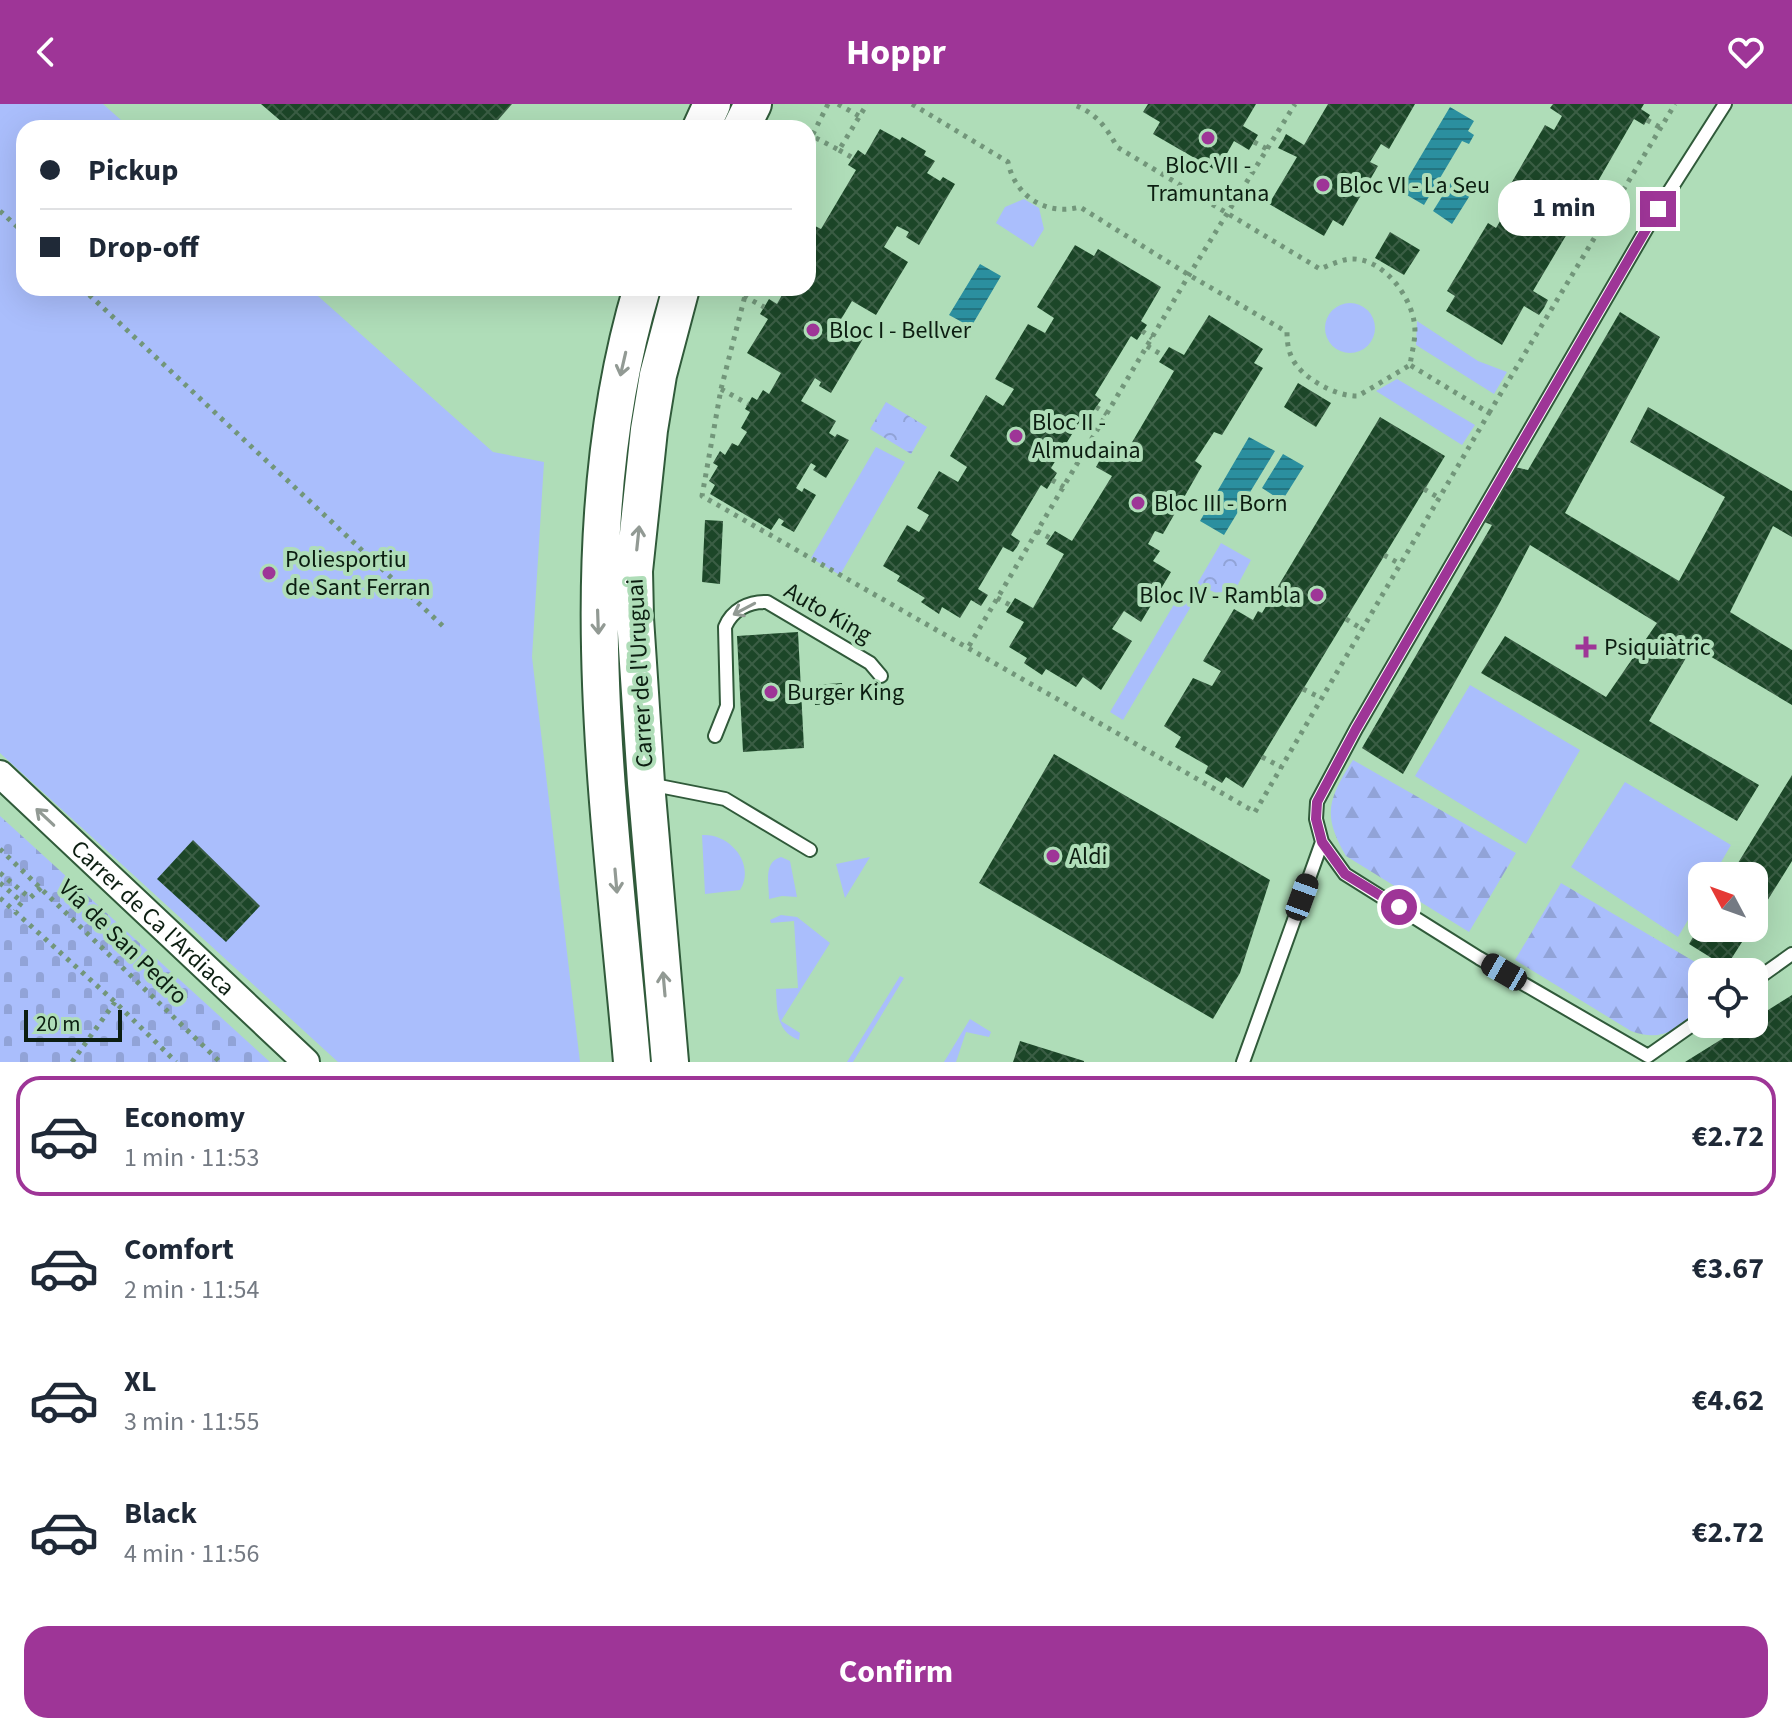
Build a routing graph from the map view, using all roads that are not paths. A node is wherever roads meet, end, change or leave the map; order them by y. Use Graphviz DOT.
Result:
graph roads {
  1 [pos="1725,104"];
  2 [pos="640,296"];
  3 [pos="679,296"];
  4 [pos="881,676"];
  5 [pos="715,736"];
  6 [pos="0,774"];
  7 [pos="646,783"];
  8 [pos="1322,842"];
  9 [pos="810,850"];
  10 [pos="1792,954"];
  11 [pos="1768,971"];
  12 [pos="1688,1028"];
  13 [pos="306,1062"];
  14 [pos="632,1062"];
  15 [pos="670,1062"];
  16 [pos="1243,1062"];
  1 -- 8 [label="lane"];
  2 -- 14 [label="street, Carrer de l'Uruguai, one-way"];
  7 -- 3 [label="street, Carrer de l'Uruguai, one-way"];
  4 -- 5 [label="lane, Auto King, one-way"];
  13 -- 6 [label="street, Carrer de Ca l'Ardiaca, one-way"];
  7 -- 9 [label="lane"];
  15 -- 7 [label="street, Carrer de l'Uruguai, one-way"];
  8 -- 12 [label="lane"];
  8 -- 16 [label="lane"];
  10 -- 11 [label="lane"];
}
